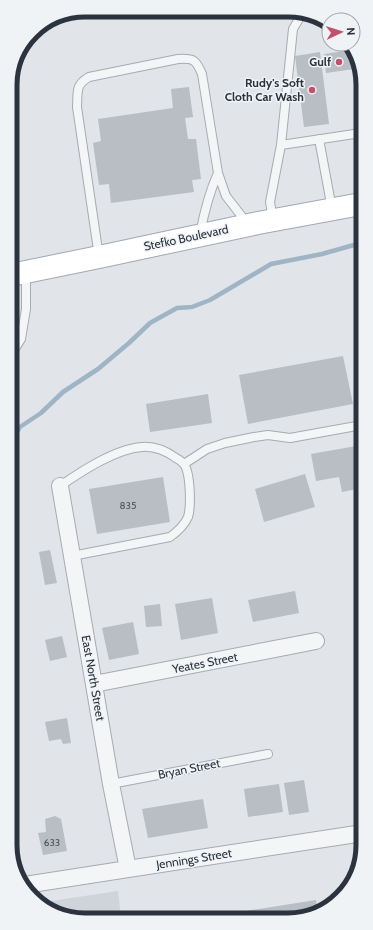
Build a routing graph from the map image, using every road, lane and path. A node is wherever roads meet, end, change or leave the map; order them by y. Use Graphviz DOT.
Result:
graph roads {
  1 [pos="300,18"];
  2 [pos="356,134"];
  3 [pos="319,139"];
  4 [pos="281,144"];
  5 [pos="218,173"];
  6 [pos="356,205"];
  7 [pos="332,209"];
  8 [pos="273,220"];
  9 [pos="249,225"];
  10 [pos="200,235"];
  11 [pos="100,257"];
  12 [pos="18,274"];
  13 [pos="17,345"];
  14 [pos="356,426"];
  15 [pos="184,464"];
  16 [pos="60,486"];
  17 [pos="72,556"];
  18 [pos="316,641"];
  19 [pos="94,684"];
  20 [pos="268,754"];
  21 [pos="111,784"];
  22 [pos="356,834"];
  23 [pos="128,869"];
  24 [pos="29,884"];
  1 -- 4 [label="lane"];
  2 -- 3 [label="lane"];
  3 -- 4 [label="lane"];
  3 -- 7 [label="lane"];
  4 -- 8 [label="lane"];
  5 -- 9 [label="lane"];
  5 -- 10 [label="lane"];
  5 -- 11 [label="lane"];
  6 -- 7 [label="main road, Stefko Boulevard"];
  7 -- 8 [label="main road, Stefko Boulevard"];
  8 -- 9 [label="main road, Stefko Boulevard"];
  9 -- 10 [label="main road, Stefko Boulevard"];
  10 -- 11 [label="main road, Stefko Boulevard"];
  11 -- 12 [label="main road, Stefko Boulevard"];
  12 -- 13 [label="lane"];
  14 -- 15 [label="lane"];
  15 -- 16 [label="lane"];
  15 -- 17 [label="lane"];
  16 -- 17 [label="street, East North Street"];
  17 -- 19 [label="street, East North Street"];
  18 -- 19 [label="street, Yeates Street"];
  19 -- 21 [label="street, East North Street"];
  20 -- 21 [label="lane, Bryan Street"];
  21 -- 23 [label="street, East North Street"];
  22 -- 23 [label="street, Jennings Street"];
  23 -- 24 [label="street, Jennings Street"];
}
